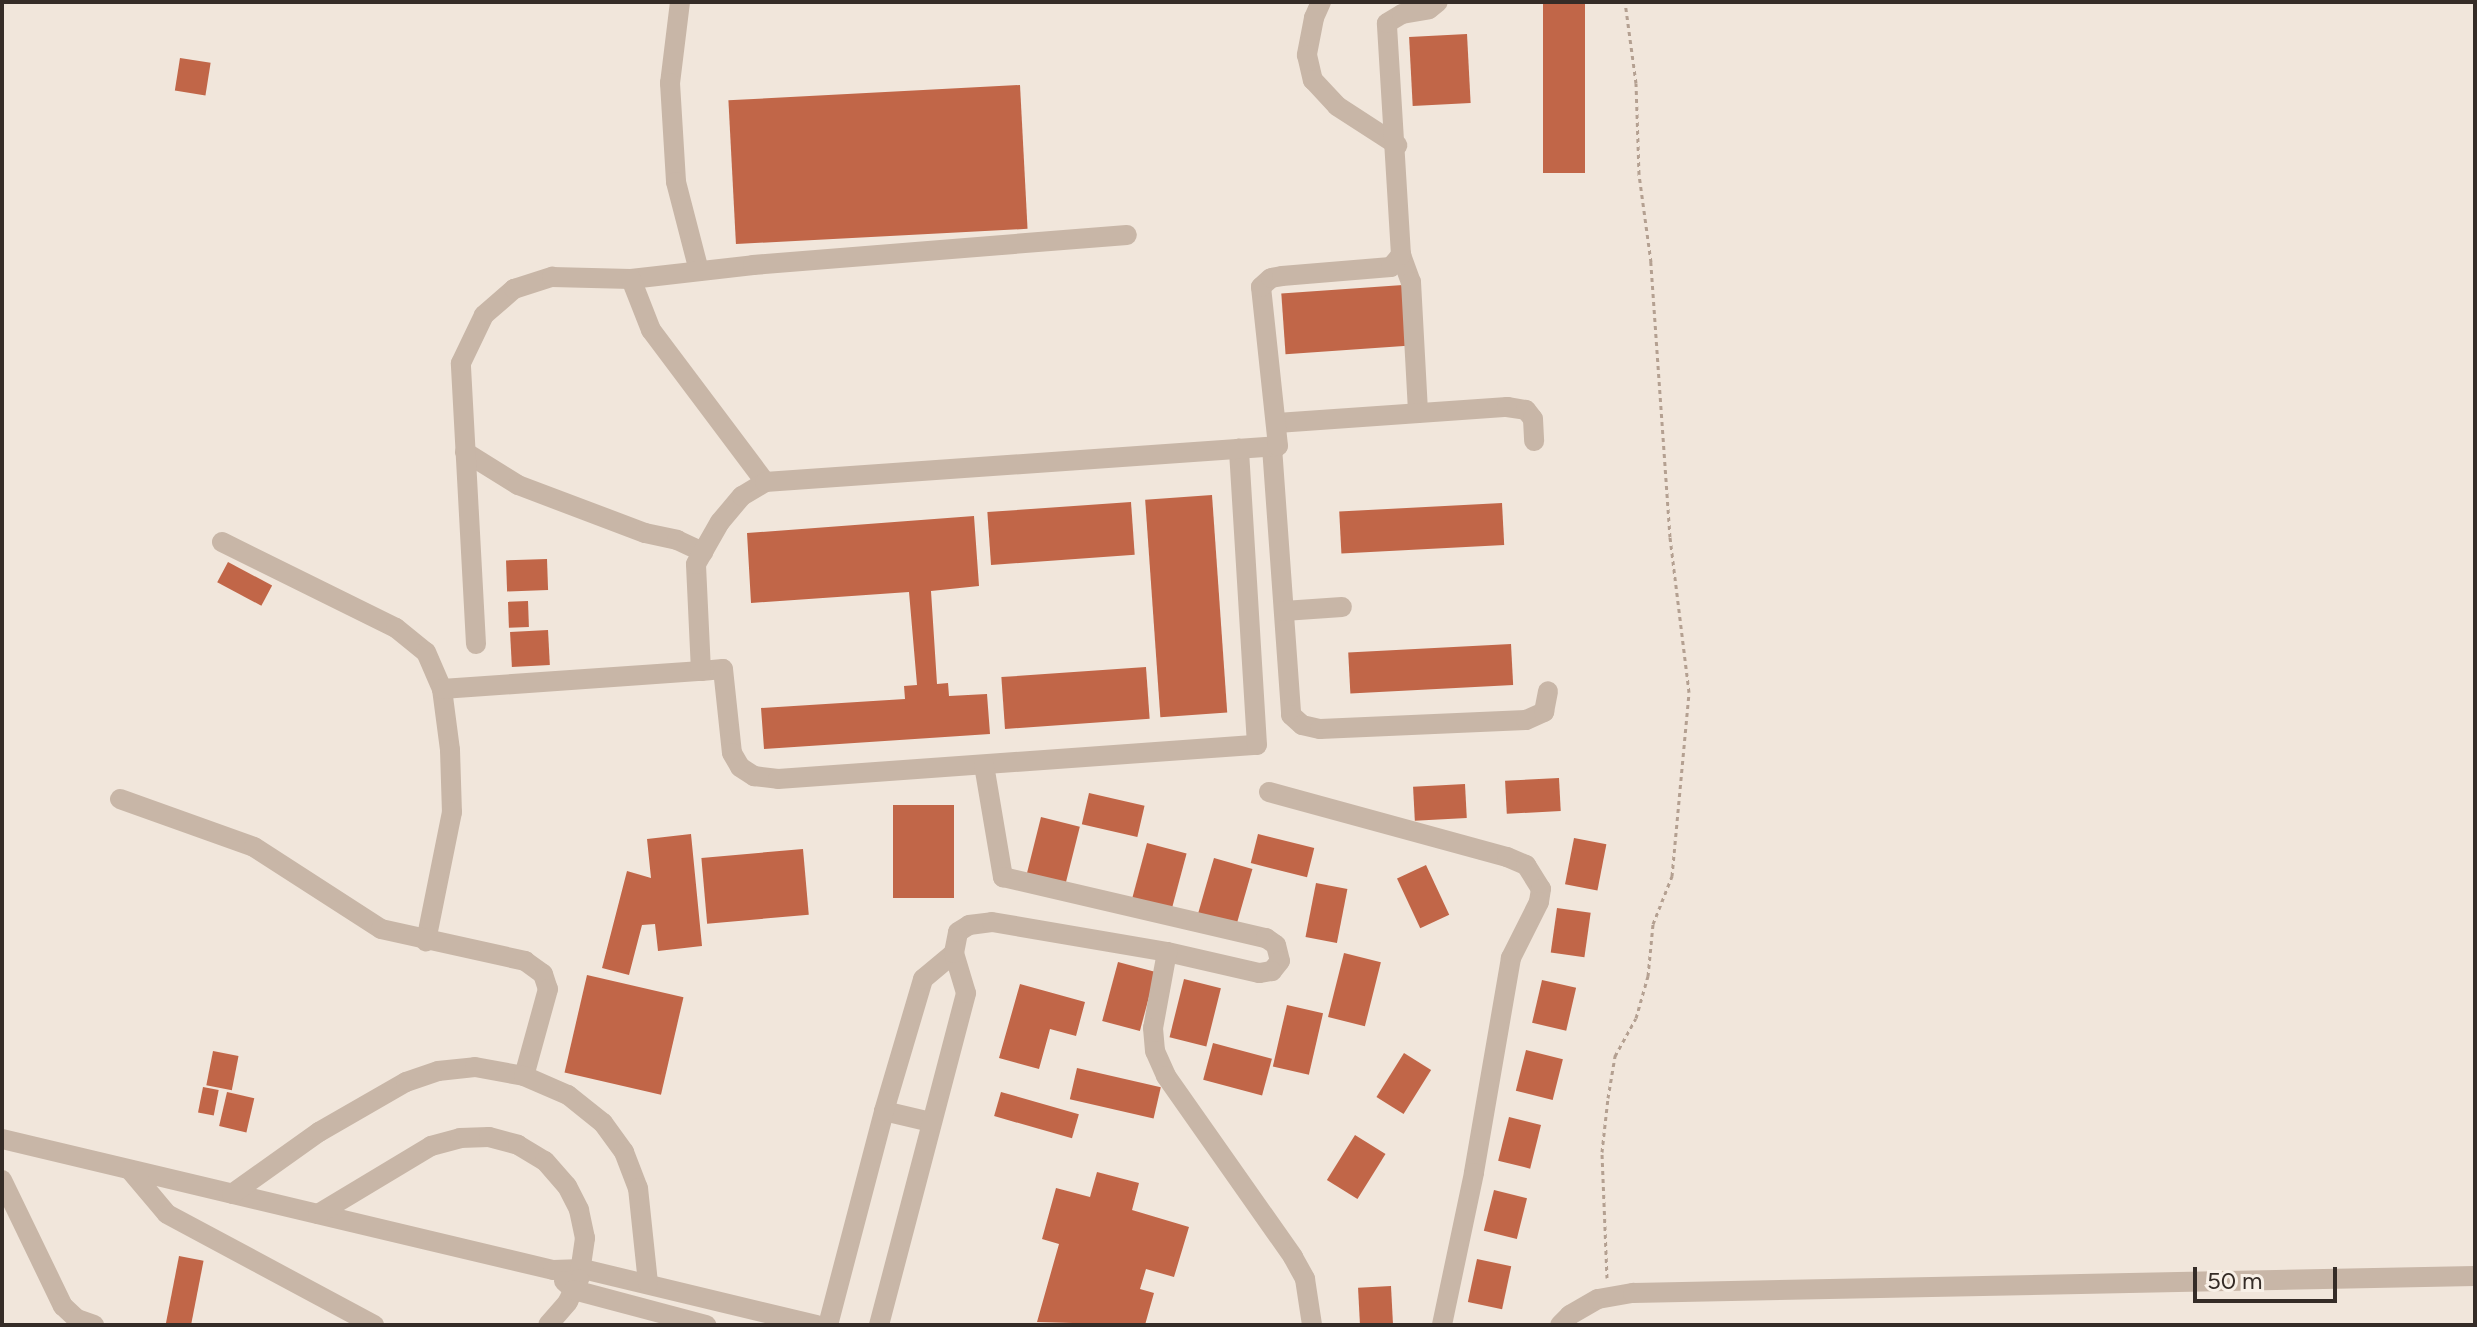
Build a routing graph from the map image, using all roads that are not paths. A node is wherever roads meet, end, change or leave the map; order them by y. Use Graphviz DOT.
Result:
graph roads {
  1 [pos="680,2"];
  2 [pos="1321,2"];
  3 [pos="1438,2"];
  4 [pos="1397,145"];
  5 [pos="1127,235"];
  6 [pos="1401,255"];
  7 [pos="699,271"];
  8 [pos="631,279"];
  9 [pos="1418,413"];
  10 [pos="1277,423"];
  11 [pos="1534,441"];
  12 [pos="1272,447"];
  13 [pos="1239,449"];
  14 [pos="465,452"];
  15 [pos="765,482"];
  16 [pos="222,542"];
  17 [pos="703,552"];
  18 [pos="1342,607"];
  19 [pos="1284,611"];
  20 [pos="476,644"];
  21 [pos="701,671"];
  22 [pos="442,689"];
  23 [pos="1548,691"];
  24 [pos="984,765"];
  25 [pos="1269,792"];
  26 [pos="120,799"];
  27 [pos="426,941"];
  28 [pos="1167,952"];
  29 [pos="954,953"];
  30 [pos="524,1076"];
  31 [pos="884,1111"];
  32 [pos="931,1122"];
  33 [pos="2,1139"];
  34 [pos="130,1170"];
  35 [pos="2,1180"];
  36 [pos="232,1194"];
  37 [pos="318,1214"];
  38 [pos="553,1270"];
  39 [pos="2475,1276"];
  40 [pos="648,1283"];
  41 [pos="716,1299"];
  42 [pos="662,1320"];
  43 [pos="94,1325"];
  44 [pos="374,1325"];
  45 [pos="548,1325"];
  46 [pos="708,1325"];
  47 [pos="816,1325"];
  48 [pos="828,1325"];
  49 [pos="879,1325"];
  50 [pos="1312,1325"];
  51 [pos="1442,1325"];
  52 [pos="1560,1325"];
  1 -- 7 [label="street"];
  2 -- 4 [label="street"];
  3 -- 4 [label="street"];
  4 -- 6 [label="street"];
  5 -- 7 [label="street"];
  6 -- 9 [label="street"];
  6 -- 10 [label="street"];
  7 -- 8 [label="street"];
  8 -- 14 [label="street"];
  8 -- 15 [label="street"];
  9 -- 10 [label="street"];
  9 -- 11 [label="street"];
  10 -- 12 [label="street"];
  12 -- 13 [label="street"];
  12 -- 19 [label="street"];
  13 -- 15 [label="street"];
  13 -- 24 [label="street"];
  14 -- 17 [label="street"];
  14 -- 20 [label="street"];
  15 -- 17 [label="street"];
  16 -- 22 [label="street"];
  17 -- 21 [label="street"];
  18 -- 19 [label="street"];
  19 -- 23 [label="street"];
  21 -- 22 [label="street"];
  21 -- 24 [label="street"];
  22 -- 27 [label="street"];
  24 -- 28 [label="street"];
  25 -- 51 [label="street"];
  26 -- 27 [label="street"];
  27 -- 30 [label="street"];
  28 -- 29 [label="street"];
  28 -- 50 [label="street"];
  29 -- 31 [label="street"];
  29 -- 32 [label="street"];
  30 -- 36 [label="street"];
  30 -- 40 [label="street"];
  31 -- 32 [label="street"];
  31 -- 48 [label="street"];
  32 -- 49 [label="street"];
  33 -- 34 [label="street"];
  34 -- 36 [label="street"];
  34 -- 44 [label="street"];
  35 -- 43 [label="street"];
  36 -- 37 [label="street"];
  37 -- 38 [label="street"];
  37 -- 45 [label="street"];
  38 -- 40 [label="street"];
  38 -- 42 [label="street"];
  39 -- 52 [label="street"];
  40 -- 41 [label="street"];
  41 -- 46 [label="street"];
  41 -- 47 [label="street"];
  42 -- 46 [label="street"];
}
